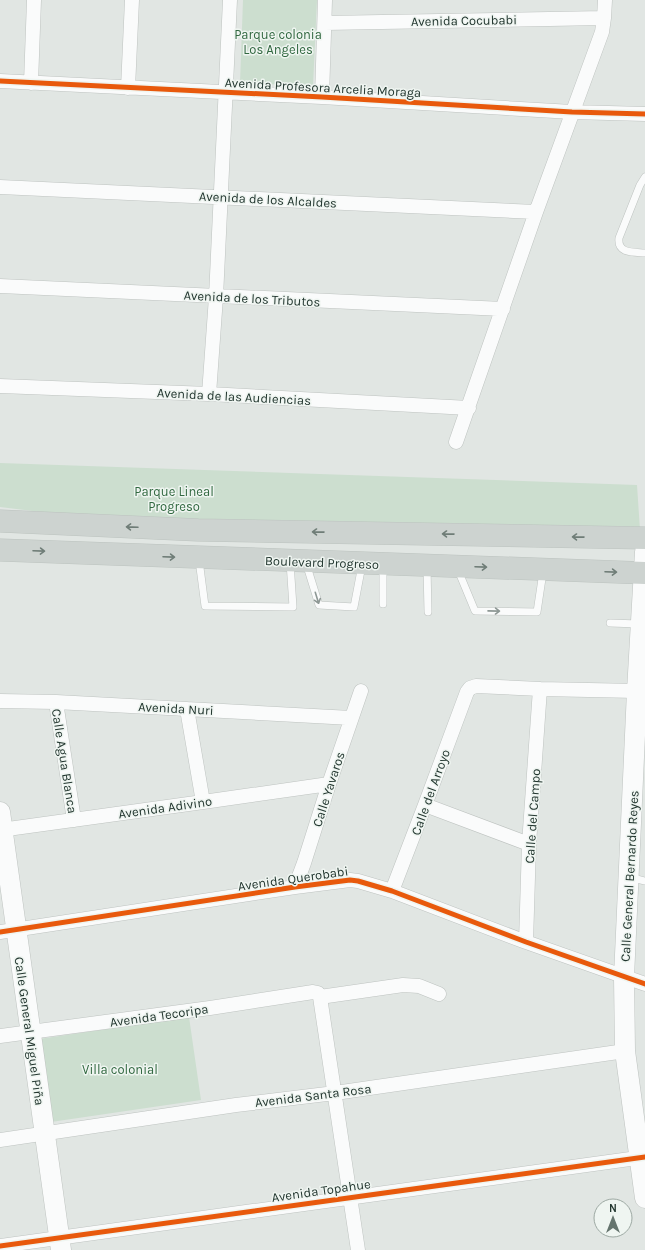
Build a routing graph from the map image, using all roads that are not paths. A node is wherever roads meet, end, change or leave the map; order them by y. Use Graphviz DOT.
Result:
graph roads {
  1 [pos="34,0"];
  2 [pos="132,0"];
  3 [pos="230,0"];
  4 [pos="325,0"];
  5 [pos="605,0"];
  6 [pos="604,18"];
  7 [pos="325,23"];
  8 [pos="0,82"];
  9 [pos="31,83"];
  10 [pos="128,88"];
  11 [pos="226,93"];
  12 [pos="322,98"];
  13 [pos="572,112"];
  14 [pos="645,114"];
  15 [pos="645,176"];
  16 [pos="0,187"];
  17 [pos="221,197"];
  18 [pos="536,212"];
  19 [pos="645,254"];
  20 [pos="0,286"];
  21 [pos="216,297"];
  22 [pos="503,309"];
  23 [pos="0,386"];
  24 [pos="209,394"];
  25 [pos="469,408"];
  26 [pos="456,442"];
  27 [pos="0,520"];
  28 [pos="30,522"];
  29 [pos="0,531"];
  30 [pos="645,538"];
  31 [pos="0,550"];
  32 [pos="645,552"];
  33 [pos="199,558"];
  34 [pos="298,561"];
  35 [pos="373,563"];
  36 [pos="426,565"];
  37 [pos="456,566"];
  38 [pos="543,570"];
  39 [pos="644,573"];
  40 [pos="383,604"];
  41 [pos="428,612"];
  42 [pos="610,623"];
  43 [pos="641,624"];
  44 [pos="540,689"];
  45 [pos="361,691"];
  46 [pos="637,691"];
  47 [pos="0,701"];
  48 [pos="56,702"];
  49 [pos="186,709"];
  50 [pos="351,718"];
  51 [pos="329,784"];
  52 [pos="203,802"];
  53 [pos="426,805"];
  54 [pos="74,820"];
  55 [pos="1,824"];
  56 [pos="530,844"];
  57 [pos="637,879"];
  58 [pos="295,887"];
  59 [pos="392,891"];
  60 [pos="8,931"];
  61 [pos="526,942"];
  62 [pos="624,977"];
  63 [pos="645,984"];
  64 [pos="439,994"];
  65 [pos="319,995"];
  66 [pos="30,1032"];
  67 [pos="0,1036"];
  68 [pos="625,1051"];
  69 [pos="335,1093"];
  70 [pos="44,1134"];
  71 [pos="0,1140"];
  72 [pos="642,1158"];
  73 [pos="350,1197"];
  74 [pos="645,1198"];
  75 [pos="60,1244"];
  76 [pos="0,1246"];
  77 [pos="358,1250"];
  1 -- 9 [label="street"];
  2 -- 10 [label="street"];
  3 -- 11 [label="street"];
  4 -- 7 [label="street"];
  5 -- 6 [label="street"];
  6 -- 7 [label="street, Avenida Cocubabi"];
  6 -- 13 [label="street"];
  7 -- 12 [label="street"];
  8 -- 9 [label="street, Avenida Profesora Arcelia Moraga"];
  9 -- 10 [label="street, Avenida Profesora Arcelia Moraga"];
  10 -- 11 [label="street, Avenida Profesora Arcelia Moraga"];
  11 -- 12 [label="street, Avenida Profesora Arcelia Moraga"];
  11 -- 17 [label="street"];
  12 -- 13 [label="street, Avenida Profesora Arcelia Moraga"];
  13 -- 14 [label="street, Avenida Profesora Arcelia Moraga"];
  13 -- 18 [label="street"];
  15 -- 19 [label="lane"];
  16 -- 17 [label="street, Avenida de los Alcaldes"];
  17 -- 18 [label="street, Avenida de los Alcaldes"];
  17 -- 21 [label="street"];
  18 -- 22 [label="street"];
  20 -- 21 [label="street, Avenida de los Tributos"];
  21 -- 22 [label="street, Avenida de los Tributos"];
  21 -- 24 [label="street"];
  22 -- 25 [label="street"];
  23 -- 24 [label="street, Avenida de las Audiencias"];
  24 -- 25 [label="street, Avenida de las Audiencias"];
  25 -- 26 [label="street"];
  27 -- 28 [label="main road"];
  28 -- 29 [label="main road"];
  30 -- 28 [label="main road, one-way"];
  31 -- 33 [label="main road, Boulevard Progreso, one-way"];
  32 -- 39 [label="street, Calle General Bernardo Reyes"];
  33 -- 34 [label="main road, Boulevard Progreso"];
  33 -- 34 [label="lane"];
  34 -- 35 [label="main road, Boulevard Progreso"];
  34 -- 35 [label="lane, one-way"];
  35 -- 36 [label="main road, Boulevard Progreso"];
  35 -- 40 [label="lane"];
  36 -- 37 [label="main road, Boulevard Progreso"];
  36 -- 41 [label="lane"];
  37 -- 38 [label="main road, Boulevard Progreso, one-way"];
  37 -- 38 [label="lane, one-way"];
  38 -- 39 [label="main road, Boulevard Progreso, one-way"];
  39 -- 43 [label="street, Calle General Bernardo Reyes"];
  42 -- 43 [label="lane"];
  43 -- 46 [label="street, Calle General Bernardo Reyes"];
  44 -- 46 [label="street"];
  44 -- 53 [label="street, Calle del Arroyo"];
  44 -- 56 [label="street, Calle del Campo"];
  45 -- 50 [label="street, Calle Yavaros"];
  46 -- 57 [label="street, Calle General Bernardo Reyes"];
  47 -- 48 [label="street, Avenida Nuri"];
  48 -- 49 [label="street, Avenida Nuri"];
  48 -- 54 [label="street, Calle Agua Blanca"];
  49 -- 50 [label="street, Avenida Nuri"];
  49 -- 52 [label="street"];
  50 -- 51 [label="street, Calle Yavaros"];
  51 -- 52 [label="street, Avenida Adivino"];
  51 -- 58 [label="street, Calle Yavaros"];
  52 -- 54 [label="street, Avenida Adivino"];
  53 -- 56 [label="street"];
  53 -- 59 [label="street, Calle del Arroyo"];
  54 -- 55 [label="street, Avenida Adivino"];
  55 -- 60 [label="street, Calle General Miguel Piña"];
  56 -- 61 [label="street, Calle del Campo"];
  57 -- 62 [label="street, Calle General Bernardo Reyes"];
  58 -- 59 [label="street, Avenida Querobabi"];
  58 -- 60 [label="street, Avenida Querobabi"];
  59 -- 61 [label="street, Avenida Querobabi"];
  60 -- 66 [label="street, Calle General Miguel Piña"];
  61 -- 62 [label="street, Avenida Querobabi"];
  62 -- 63 [label="street, Avenida Querobabi"];
  62 -- 68 [label="street, Calle General Bernardo Reyes"];
  64 -- 65 [label="street, Avenida Tecoripa"];
  65 -- 66 [label="street, Avenida Tecoripa"];
  65 -- 69 [label="street"];
  66 -- 67 [label="street, Avenida Tecoripa"];
  66 -- 70 [label="street, Calle General Miguel Piña"];
  68 -- 69 [label="street, Avenida Santa Rosa"];
  68 -- 72 [label="street, Calle General Bernardo Reyes"];
  69 -- 70 [label="street, Avenida Santa Rosa"];
  69 -- 73 [label="street"];
  70 -- 71 [label="street, Avenida Santa Rosa"];
  70 -- 75 [label="street, Calle General Miguel Piña"];
  72 -- 73 [label="street, Avenida Topahue"];
  72 -- 74 [label="street, Calle General Bernardo Reyes"];
  73 -- 75 [label="street, Avenida Topahue"];
  73 -- 77 [label="street"];
  75 -- 76 [label="street, Avenida Topahue"];
}
